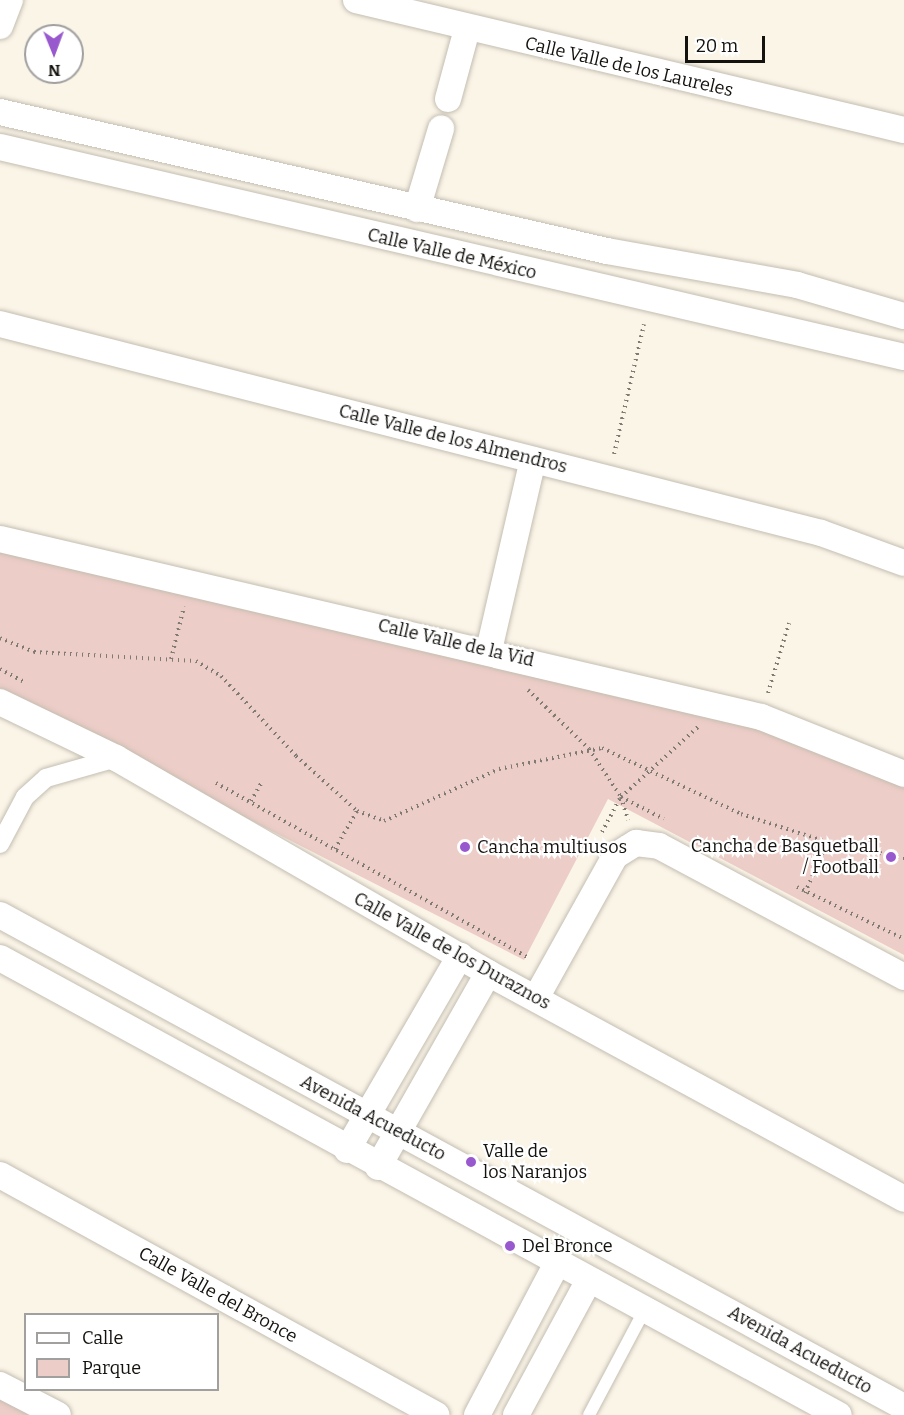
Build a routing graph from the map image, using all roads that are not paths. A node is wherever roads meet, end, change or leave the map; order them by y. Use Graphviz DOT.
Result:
graph roads {
  1 [pos="10,0"];
  2 [pos="356,0"];
  3 [pos="0,26"];
  4 [pos="467,29"];
  5 [pos="448,99"];
  6 [pos="0,112"];
  7 [pos="441,129"];
  8 [pos="904,130"];
  9 [pos="0,147"];
  10 [pos="417,209"];
  11 [pos="607,251"];
  12 [pos="598,288"];
  13 [pos="904,316"];
  14 [pos="0,324"];
  15 [pos="904,357"];
  16 [pos="533,460"];
  17 [pos="0,539"];
  18 [pos="904,563"];
  19 [pos="489,651"];
  20 [pos="0,702"];
  21 [pos="116,758"];
  22 [pos="904,774"];
  23 [pos="0,844"];
  24 [pos="0,915"];
  25 [pos="460,956"];
  26 [pos="0,958"];
  27 [pos="488,973"];
  28 [pos="904,977"];
  29 [pos="536,998"];
  30 [pos="368,1116"];
  31 [pos="397,1132"];
  32 [pos="347,1150"];
  33 [pos="378,1167"];
  34 [pos="0,1175"];
  35 [pos="904,1199"];
  36 [pos="556,1265"];
  37 [pos="588,1282"];
  38 [pos="644,1311"];
  39 [pos="0,1384"];
  40 [pos="904,1407"];
  41 [pos="58,1415"];
  42 [pos="436,1415"];
  43 [pos="477,1415"];
  44 [pos="516,1415"];
  45 [pos="589,1415"];
  46 [pos="839,1415"];
  1 -- 3 [label="street"];
  2 -- 4 [label="street, Calle Valle de los Laureles"];
  4 -- 5 [label="street"];
  4 -- 8 [label="street, Calle Valle de los Laureles"];
  6 -- 10 [label="street, Calle Valle de México"];
  7 -- 10 [label="street"];
  9 -- 12 [label="street, Calle Valle de México"];
  10 -- 11 [label="street, Calle Valle de México"];
  11 -- 12 [label="street"];
  11 -- 13 [label="street, Calle Valle de México"];
  12 -- 15 [label="street, Calle Valle de México"];
  14 -- 16 [label="street, Calle Valle de los Almendros"];
  16 -- 18 [label="street, Calle Valle de los Almendros"];
  16 -- 19 [label="street"];
  17 -- 19 [label="street, Calle Valle de la Vid"];
  19 -- 22 [label="street, Calle Valle de la Vid"];
  20 -- 21 [label="street, Calle Valle de los Duraznos"];
  21 -- 23 [label="street"];
  21 -- 25 [label="street, Calle Valle de los Duraznos"];
  24 -- 30 [label="street, Avenida Acueducto"];
  25 -- 27 [label="street, Calle Valle de los Duraznos"];
  25 -- 30 [label="street"];
  26 -- 32 [label="street, Avenida Acueducto"];
  27 -- 29 [label="street, Calle Valle de los Duraznos"];
  27 -- 31 [label="street"];
  28 -- 29 [label="street"];
  29 -- 35 [label="street, Calle Valle de los Duraznos"];
  30 -- 31 [label="street, Avenida Acueducto"];
  30 -- 32 [label="street"];
  31 -- 33 [label="street"];
  31 -- 40 [label="street, Avenida Acueducto"];
  32 -- 33 [label="street, Avenida Acueducto"];
  33 -- 36 [label="street, Avenida Acueducto"];
  34 -- 42 [label="street, Calle Valle del Bronce"];
  36 -- 37 [label="street, Avenida Acueducto"];
  36 -- 43 [label="street"];
  37 -- 38 [label="street, Avenida Acueducto"];
  37 -- 44 [label="street"];
  38 -- 45 [label="lane"];
  38 -- 46 [label="street, Avenida Acueducto"];
  39 -- 41 [label="street"];
}
